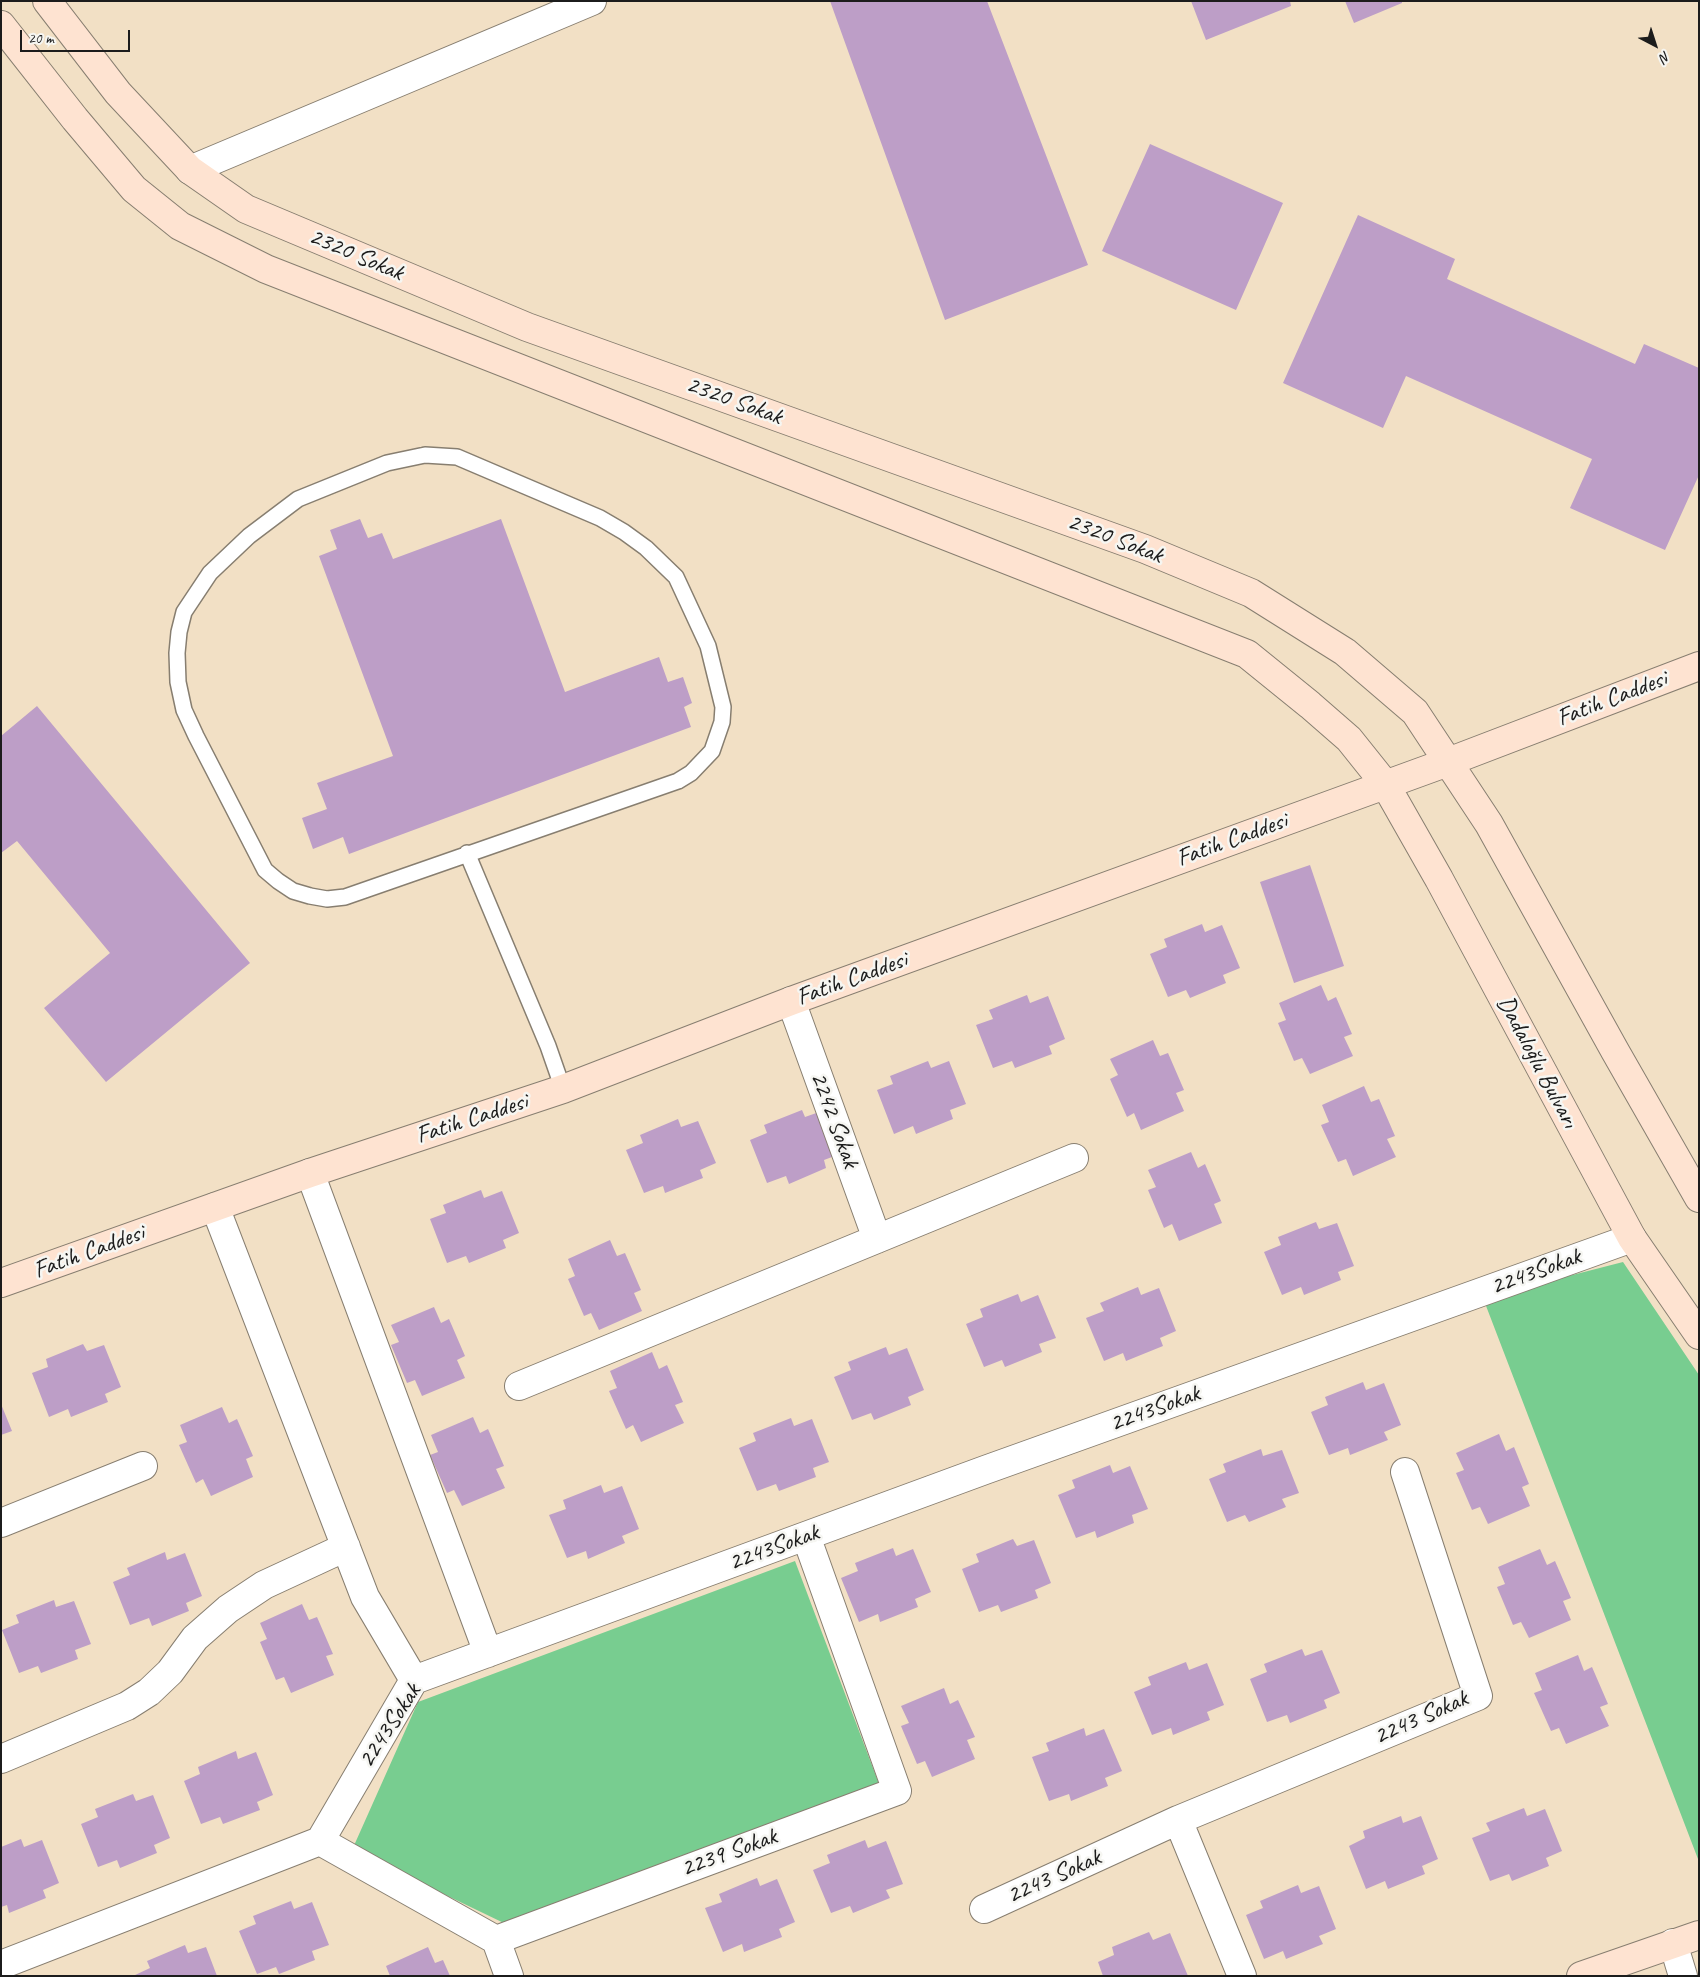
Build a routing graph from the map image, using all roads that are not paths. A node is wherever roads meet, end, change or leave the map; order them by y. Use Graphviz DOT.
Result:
graph roads {
  1 [pos="47,1"];
  2 [pos="592,1"];
  3 [pos="1,25"];
  4 [pos="190,170"];
  5 [pos="1699,666"];
  6 [pos="1448,762"];
  7 [pos="1384,784"];
  8 [pos="467,853"];
  9 [pos="791,1001"];
  10 [pos="564,1089"];
  11 [pos="1074,1158"];
  12 [pos="310,1173"];
  13 [pos="1699,1198"];
  14 [pos="215,1207"];
  15 [pos="1632,1238"];
  16 [pos="877,1239"];
  17 [pos="1,1283"];
  18 [pos="1699,1335"];
  19 [pos="519,1386"];
  20 [pos="143,1466"];
  21 [pos="1405,1472"];
  22 [pos="1,1523"];
  23 [pos="806,1536"];
  24 [pos="346,1547"];
  25 [pos="488,1652"];
  26 [pos="414,1680"];
  27 [pos="1,1759"];
  28 [pos="1178,1820"];
  29 [pos="320,1841"];
  30 [pos="984,1908"];
  31 [pos="1699,1934"];
  32 [pos="496,1940"];
  33 [pos="1673,1944"];
  34 [pos="1,1965"];
  35 [pos="509,1976"];
  36 [pos="1242,1976"];
  37 [pos="1580,1976"];
  38 [pos="1683,1976"];
  1 -- 4 [label="street, 2320 Sokak"];
  2 -- 4 [label="street"];
  3 -- 7 [label="street, 2320 Sokak"];
  4 -- 6 [label="street, 2320 Sokak"];
  5 -- 6 [label="street, Fatih Caddesi"];
  6 -- 7 [label="street, Fatih Caddesi"];
  6 -- 13 [label="street"];
  7 -- 9 [label="street, Fatih Caddesi"];
  7 -- 15 [label="street, Dadaloğlu Bulvarı"];
  8 -- 8 [label="lane"];
  8 -- 10 [label="lane"];
  9 -- 10 [label="street, Fatih Caddesi"];
  9 -- 16 [label="street, 2242 Sokak"];
  10 -- 12 [label="street, Fatih Caddesi"];
  11 -- 16 [label="street"];
  12 -- 14 [label="street, Fatih Caddesi"];
  12 -- 25 [label="street"];
  14 -- 17 [label="street, Fatih Caddesi"];
  14 -- 24 [label="street"];
  15 -- 18 [label="street, Dadaloğlu Bulvarı"];
  15 -- 23 [label="street, 2243Sokak"];
  16 -- 19 [label="street"];
  20 -- 22 [label="street"];
  21 -- 28 [label="street, 2243 Sokak"];
  23 -- 25 [label="street, 2243Sokak"];
  23 -- 32 [label="street, 2239 Sokak"];
  24 -- 26 [label="street"];
  24 -- 27 [label="street"];
  25 -- 26 [label="street, 2243Sokak"];
  26 -- 29 [label="street, 2243Sokak"];
  28 -- 30 [label="street, 2243 Sokak"];
  28 -- 36 [label="street"];
  29 -- 32 [label="street"];
  29 -- 34 [label="street"];
  31 -- 33 [label="street"];
  32 -- 35 [label="street"];
  33 -- 37 [label="street"];
  33 -- 38 [label="street"];
}
